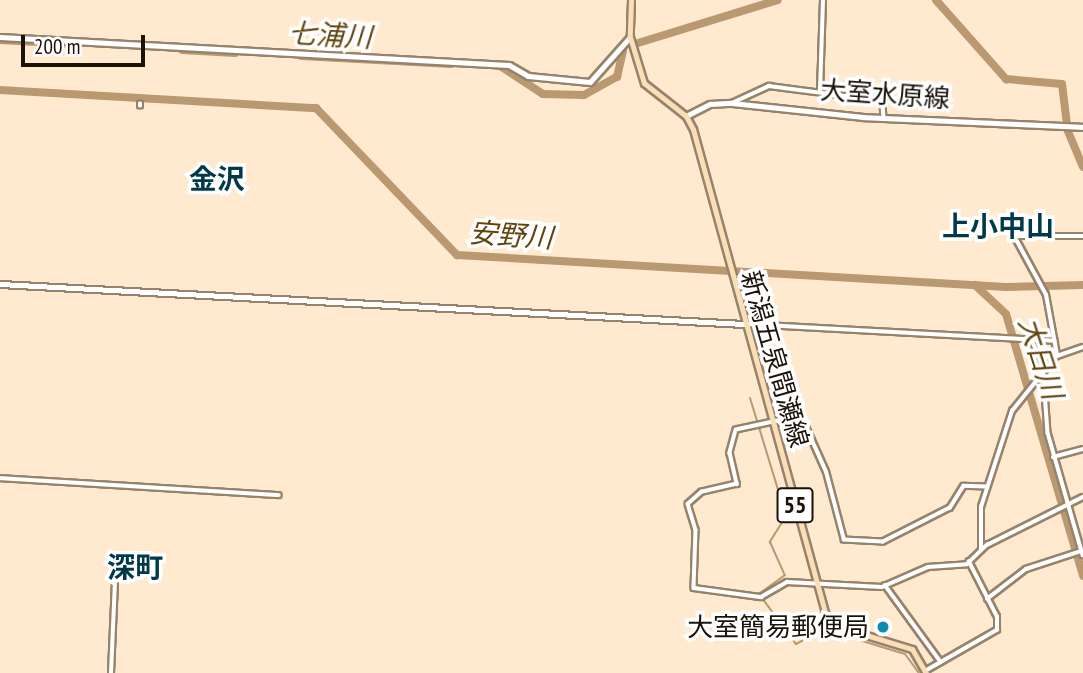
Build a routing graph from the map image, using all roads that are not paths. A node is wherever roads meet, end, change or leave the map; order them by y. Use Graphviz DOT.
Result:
graph roads {
  1 [pos="631,0"];
  2 [pos="823,0"];
  3 [pos="0,37"];
  4 [pos="630,37"];
  5 [pos="820,91"];
  6 [pos="732,103"];
  7 [pos="687,116"];
  8 [pos="884,117"];
  9 [pos="1083,127"];
  10 [pos="1083,236"];
  11 [pos="0,284"];
  12 [pos="744,324"];
  13 [pos="1032,340"];
  14 [pos="1055,341"];
  15 [pos="1083,347"];
  16 [pos="1057,356"];
  17 [pos="1043,373"];
  18 [pos="769,421"];
  19 [pos="1083,449"];
  20 [pos="1053,457"];
  21 [pos="0,478"];
  22 [pos="987,487"];
  23 [pos="278,495"];
  24 [pos="1083,497"];
  25 [pos="1066,502"];
  26 [pos="981,549"];
  27 [pos="1082,553"];
  28 [pos="969,562"];
  29 [pos="115,583"];
  30 [pos="817,584"];
  31 [pos="885,585"];
  32 [pos="987,599"];
  33 [pos="941,662"];
  34 [pos="926,672"];
  35 [pos="111,673"];
  1 -- 4 [label="main road"];
  2 -- 5 [label="street"];
  3 -- 4 [label="main road"];
  4 -- 7 [label="main road"];
  5 -- 6 [label="street"];
  5 -- 8 [label="street"];
  6 -- 7 [label="main road, 大室水原線"];
  6 -- 8 [label="main road, 大室水原線"];
  7 -- 12 [label="main road, 新潟五泉間瀬線 / 55"];
  8 -- 9 [label="main road, 大室水原線"];
  10 -- 14 [label="street"];
  11 -- 12 [label="main road"];
  12 -- 13 [label="street"];
  12 -- 18 [label="main road, 新潟五泉間瀬線 / 55"];
  13 -- 14 [label="street"];
  13 -- 17 [label="street"];
  14 -- 16 [label="street"];
  15 -- 16 [label="street"];
  16 -- 17 [label="street"];
  17 -- 20 [label="street"];
  17 -- 22 [label="street"];
  18 -- 22 [label="street"];
  18 -- 30 [label="main road, 新潟五泉間瀬線 / 55"];
  18 -- 30 [label="street"];
  19 -- 20 [label="street"];
  20 -- 25 [label="street"];
  21 -- 23 [label="street"];
  22 -- 26 [label="street"];
  24 -- 25 [label="street"];
  25 -- 26 [label="street"];
  25 -- 27 [label="street"];
  26 -- 28 [label="street"];
  27 -- 32 [label="street"];
  28 -- 31 [label="street"];
  28 -- 32 [label="street"];
  29 -- 35 [label="street"];
  30 -- 31 [label="street"];
  30 -- 34 [label="main road, 新潟五泉間瀬線 / 55"];
  31 -- 33 [label="street"];
  32 -- 33 [label="street"];
  33 -- 34 [label="street"];
}
